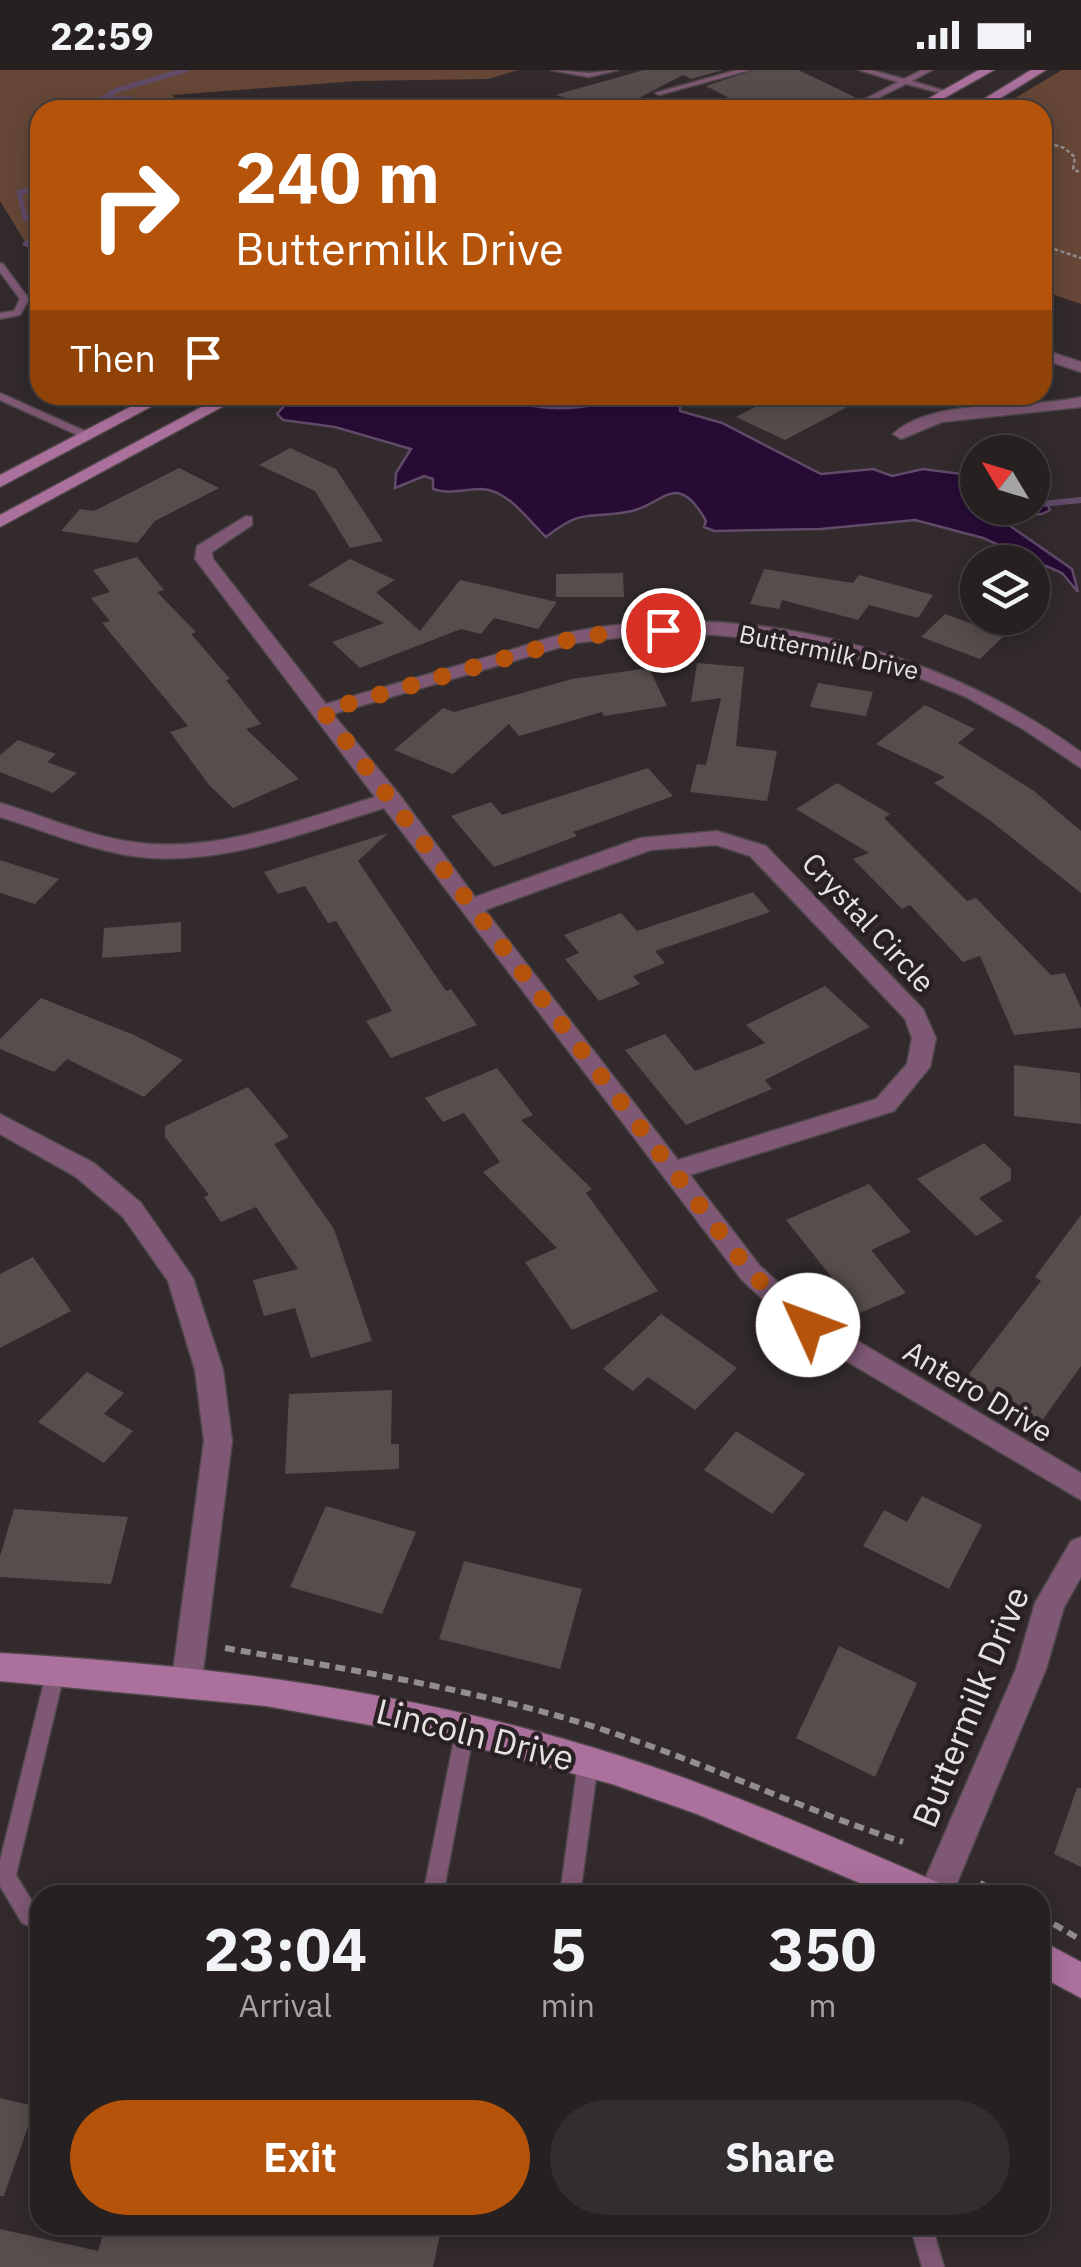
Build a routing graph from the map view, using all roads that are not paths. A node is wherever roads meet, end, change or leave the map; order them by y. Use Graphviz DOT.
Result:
graph roads {
  1 [pos="555,70"];
  2 [pos="614,70"];
  3 [pos="746,70"];
  4 [pos="863,70"];
  5 [pos="928,70"];
  6 [pos="988,70"];
  7 [pos="1040,70"];
  8 [pos="908,81"];
  9 [pos="948,92"];
  10 [pos="660,93"];
  11 [pos="869,100"];
  12 [pos="933,100"];
  13 [pos="989,100"];
  14 [pos="0,266"];
  15 [pos="0,316"];
  16 [pos="1052,357"];
  17 [pos="1081,367"];
  18 [pos="0,396"];
  19 [pos="1081,402"];
  20 [pos="146,405"];
  21 [pos="217,405"];
  22 [pos="901,434"];
  23 [pos="88,436"];
  24 [pos="0,482"];
  25 [pos="246,521"];
  26 [pos="0,522"];
  27 [pos="323,711"];
  28 [pos="1081,762"];
  29 [pos="392,800"];
  30 [pos="0,810"];
  31 [pos="473,906"];
  32 [pos="0,1122"];
  33 [pos="672,1171"];
  34 [pos="1081,1488"];
  35 [pos="1081,1550"];
  36 [pos="0,1667"];
  37 [pos="56,1670"];
  38 [pos="187,1678"];
  39 [pos="465,1730"];
  40 [pos="588,1763"];
  41 [pos="435,1885"];
  42 [pos="571,1885"];
  43 [pos="902,1885"];
  44 [pos="939,1885"];
  45 [pos="30,1916"];
  46 [pos="1050,1963"];
  47 [pos="1081,1981"];
  48 [pos="924,2235"];
  49 [pos="933,2267"];
  1 -- 2 [label="lane"];
  3 -- 10 [label="lane"];
  4 -- 8 [label="lane"];
  5 -- 8 [label="lane"];
  6 -- 9 [label="main road"];
  7 -- 13 [label="main road"];
  8 -- 9 [label="lane"];
  8 -- 11 [label="lane"];
  9 -- 12 [label="main road"];
  14 -- 15 [label="lane"];
  16 -- 17 [label="street"];
  18 -- 23 [label="lane"];
  19 -- 22 [label="street"];
  20 -- 23 [label="main road"];
  21 -- 26 [label="main road"];
  23 -- 24 [label="main road"];
  25 -- 27 [label="street, Antero Drive"];
  27 -- 28 [label="street, Buttermilk Drive"];
  27 -- 29 [label="street, Antero Drive"];
  29 -- 30 [label="street"];
  29 -- 31 [label="street, Antero Drive"];
  31 -- 33 [label="street, Antero Drive"];
  31 -- 33 [label="street, Crystal Circle"];
  32 -- 38 [label="street"];
  33 -- 34 [label="street, Antero Drive"];
  35 -- 44 [label="street, Buttermilk Drive"];
  36 -- 37 [label="main road, Lincoln Drive"];
  37 -- 38 [label="main road, Lincoln Drive"];
  37 -- 45 [label="lane"];
  38 -- 39 [label="main road, Lincoln Drive"];
  39 -- 40 [label="main road, Lincoln Drive"];
  39 -- 41 [label="lane"];
  40 -- 42 [label="lane"];
  40 -- 43 [label="main road, Lincoln Drive"];
  46 -- 47 [label="main road"];
  48 -- 49 [label="lane"];
}
